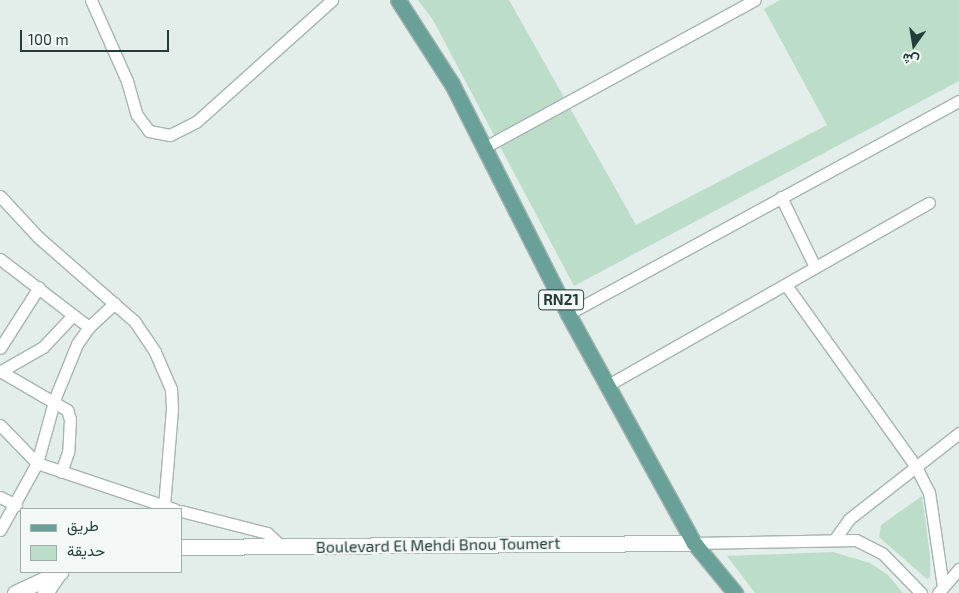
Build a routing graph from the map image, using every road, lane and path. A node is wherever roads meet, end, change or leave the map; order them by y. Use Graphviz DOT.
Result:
graph roads {
  1 [pos="91,0"];
  2 [pos="332,0"];
  3 [pos="398,0"];
  4 [pos="755,0"];
  5 [pos="959,100"];
  6 [pos="485,148"];
  7 [pos="0,196"];
  8 [pos="781,197"];
  9 [pos="929,203"];
  10 [pos="0,259"];
  11 [pos="816,267"];
  12 [pos="786,285"];
  13 [pos="39,287"];
  14 [pos="114,302"];
  15 [pos="568,314"];
  16 [pos="73,315"];
  17 [pos="89,327"];
  18 [pos="0,348"];
  19 [pos="0,371"];
  20 [pos="608,385"];
  21 [pos="53,404"];
  22 [pos="0,425"];
  23 [pos="959,433"];
  24 [pos="36,463"];
  25 [pos="915,465"];
  26 [pos="61,472"];
  27 [pos="0,497"];
  28 [pos="16,506"];
  29 [pos="169,508"];
  30 [pos="182,511"];
  31 [pos="0,530"];
  32 [pos="835,539"];
  33 [pos="694,543"];
  34 [pos="282,547"];
  35 [pos="182,548"];
  36 [pos="959,569"];
  37 [pos="57,573"];
  38 [pos="58,573"];
  39 [pos="940,590"];
  40 [pos="15,593"];
  41 [pos="45,593"];
  42 [pos="735,593"];
  43 [pos="921,593"];
  1 -- 2 [label="street"];
  3 -- 6 [label="main road, RN21"];
  4 -- 6 [label="street"];
  5 -- 8 [label="street"];
  6 -- 15 [label="main road, RN21"];
  7 -- 14 [label="street"];
  8 -- 11 [label="street"];
  8 -- 15 [label="street"];
  9 -- 11 [label="street"];
  10 -- 13 [label="street"];
  11 -- 12 [label="street"];
  12 -- 20 [label="street"];
  12 -- 25 [label="street"];
  13 -- 16 [label="street"];
  13 -- 18 [label="street"];
  14 -- 17 [label="street"];
  14 -- 29 [label="street"];
  15 -- 20 [label="main road, RN21"];
  16 -- 17 [label="street"];
  16 -- 19 [label="street"];
  17 -- 21 [label="street"];
  19 -- 21 [label="street"];
  20 -- 33 [label="main road, RN21"];
  21 -- 24 [label="street"];
  21 -- 26 [label="street"];
  22 -- 24 [label="street"];
  23 -- 25 [label="street"];
  24 -- 26 [label="street"];
  24 -- 28 [label="street"];
  25 -- 32 [label="street"];
  25 -- 39 [label="street"];
  26 -- 29 [label="street"];
  27 -- 28 [label="street"];
  28 -- 31 [label="street"];
  30 -- 34 [label="street"];
  32 -- 33 [label="street"];
  32 -- 43 [label="street"];
  33 -- 34 [label="main road, Boulevard El Mehdi Bnou Toumert"];
  33 -- 42 [label="main road, RN21"];
  34 -- 35 [label="main road, Boulevard El Mehdi Bnou Toumert"];
  36 -- 39 [label="street"];
  37 -- 40 [label="main road"];
  38 -- 41 [label="main road"];
}
